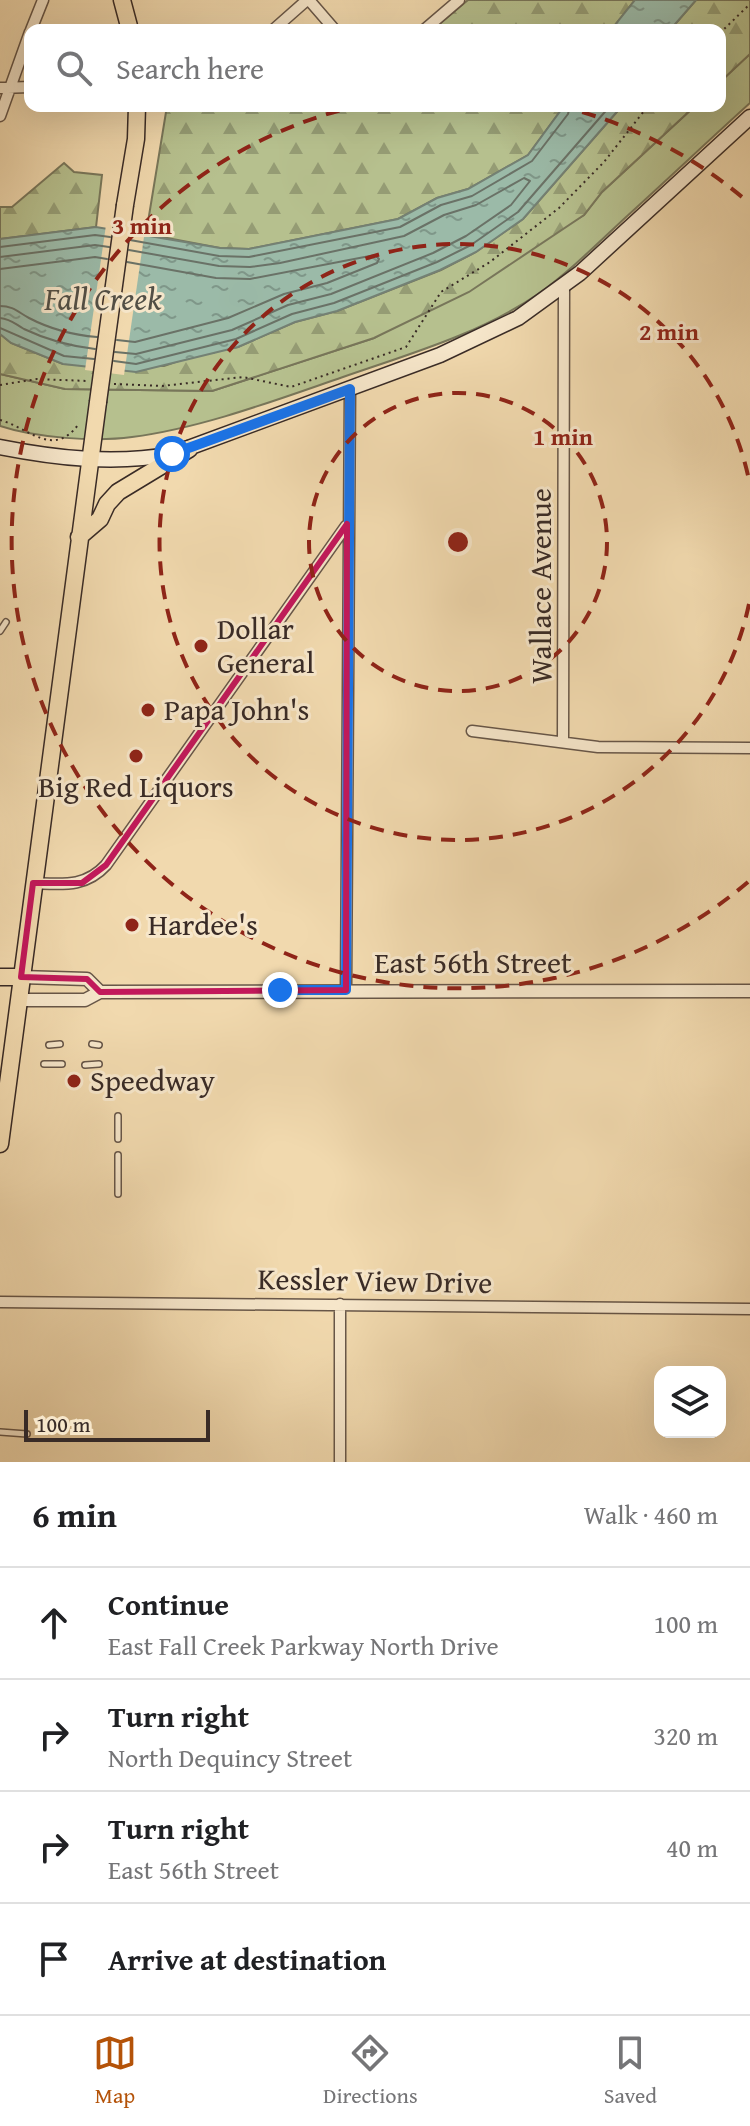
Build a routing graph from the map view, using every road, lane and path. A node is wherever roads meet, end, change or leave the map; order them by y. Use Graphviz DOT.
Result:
graph roads {
  1 [pos="43,0"];
  2 [pos="122,0"];
  3 [pos="308,0"];
  4 [pos="459,0"];
  5 [pos="750,4"];
  6 [pos="33,24"];
  7 [pos="128,24"];
  8 [pos="280,24"];
  9 [pos="330,24"];
  10 [pos="431,24"];
  11 [pos="726,27"];
  12 [pos="24,44"];
  13 [pos="24,87"];
  14 [pos="4,88"];
  15 [pos="137,112"];
  16 [pos="643,112"];
  17 [pos="0,116"];
  18 [pos="750,117"];
  19 [pos="564,286"];
  20 [pos="92,381"];
  21 [pos="107,383"];
  22 [pos="0,385"];
  23 [pos="350,389"];
  24 [pos="0,420"];
  25 [pos="78,425"];
  26 [pos="0,447"];
  27 [pos="189,449"];
  28 [pos="90,458"];
  29 [pos="347,524"];
  30 [pos="79,537"];
  31 [pos="6,622"];
  32 [pos="0,631"];
  33 [pos="472,731"];
  34 [pos="563,742"];
  35 [pos="750,748"];
  36 [pos="33,883"];
  37 [pos="0,977"];
  38 [pos="21,977"];
  39 [pos="346,990"];
  40 [pos="750,991"];
  41 [pos="100,992"];
  42 [pos="0,1000"];
  43 [pos="18,1000"];
  44 [pos="60,1044"];
  45 [pos="49,1045"];
  46 [pos="44,1064"];
  47 [pos="62,1064"];
  48 [pos="99,1064"];
  49 [pos="85,1065"];
  50 [pos="4,1072"];
  51 [pos="118,1116"];
  52 [pos="118,1139"];
  53 [pos="0,1144"];
  54 [pos="118,1155"];
  55 [pos="118,1194"];
  56 [pos="0,1302"];
  57 [pos="340,1304"];
  58 [pos="750,1309"];
  59 [pos="0,1432"];
  60 [pos="27,1434"];
  61 [pos="340,1462"];
  1 -- 6 [label="street"];
  2 -- 7 [label="main road"];
  3 -- 8 [label="street"];
  3 -- 9 [label="street"];
  4 -- 10 [label="street"];
  5 -- 11 [label="path"];
  12 -- 14 [label="street"];
  13 -- 14 [label="street"];
  14 -- 17 [label="street"];
  15 -- 28 [label="main road, bridge"];
  16 -- 21 [label="path"];
  18 -- 19 [label="main road"];
  19 -- 23 [label="main road"];
  19 -- 34 [label="street, Wallace Avenue"];
  20 -- 22 [label="path"];
  23 -- 27 [label="main road"];
  23 -- 29 [label="street"];
  24 -- 25 [label="path"];
  26 -- 28 [label="main road"];
  27 -- 28 [label="main road"];
  27 -- 30 [label="main road"];
  28 -- 30 [label="main road"];
  29 -- 36 [label="street"];
  29 -- 39 [label="street"];
  30 -- 36 [label="main road"];
  31 -- 32 [label="lane"];
  33 -- 34 [label="street"];
  34 -- 35 [label="street"];
  36 -- 38 [label="main road"];
  37 -- 38 [label="main road, East 56th Street"];
  38 -- 41 [label="street, East 56th Street"];
  38 -- 43 [label="main road"];
  39 -- 40 [label="street, East 56th Street"];
  39 -- 41 [label="street, East 56th Street"];
  41 -- 43 [label="street, East 56th Street"];
  42 -- 43 [label="main road, East 56th Street"];
  43 -- 50 [label="main road"];
  44 -- 45 [label="lane"];
  46 -- 47 [label="lane"];
  48 -- 49 [label="lane"];
  50 -- 53 [label="main road"];
  51 -- 52 [label="lane"];
  54 -- 55 [label="lane"];
  56 -- 57 [label="street, Kessler View Drive"];
  57 -- 58 [label="street, Kessler View Drive"];
  57 -- 61 [label="street"];
  59 -- 60 [label="lane"];
}
